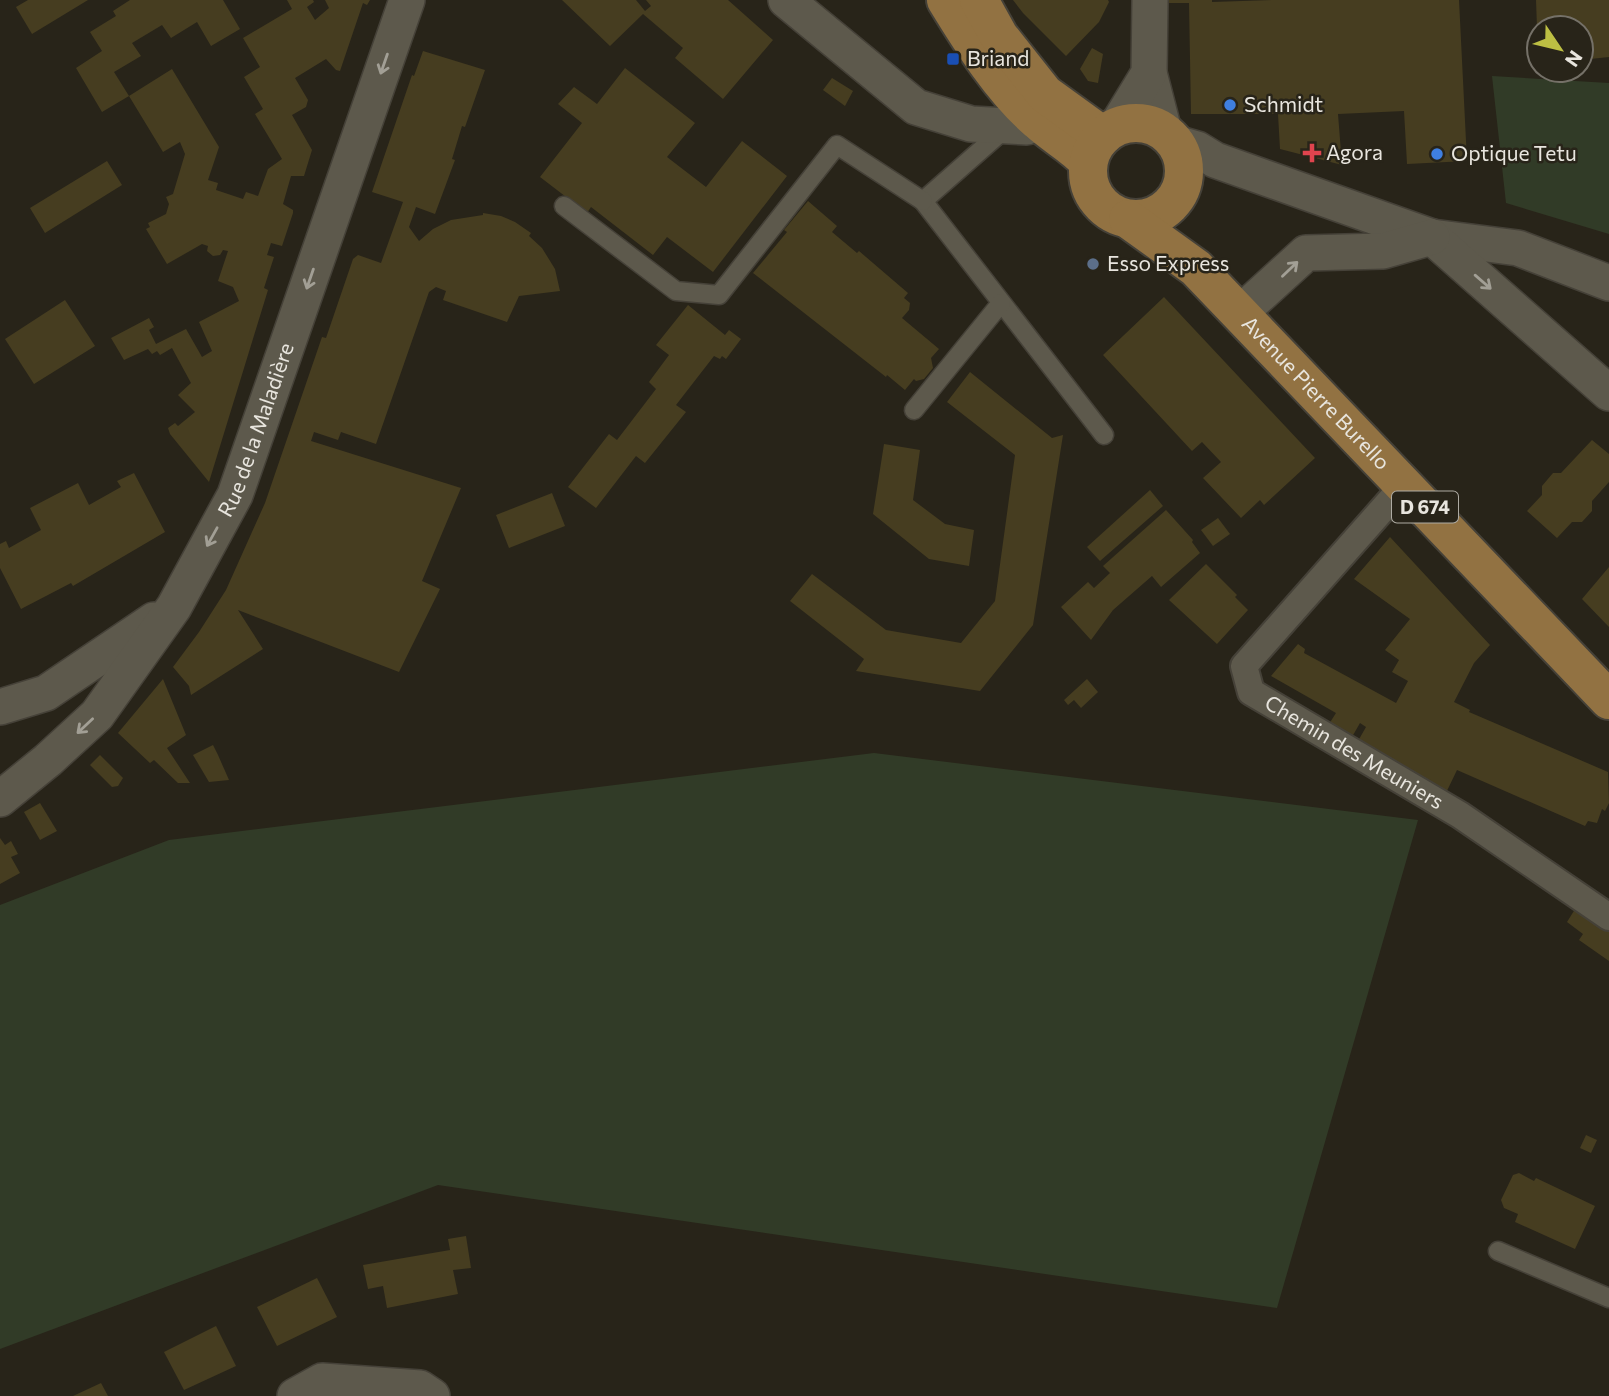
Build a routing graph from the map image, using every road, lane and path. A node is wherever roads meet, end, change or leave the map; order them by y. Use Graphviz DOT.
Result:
graph roads {
  1 [pos="407,0"];
  2 [pos="946,0"];
  3 [pos="979,0"];
  4 [pos="1150,0"];
  5 [pos="796,3"];
  6 [pos="1143,82"];
  7 [pos="1034,117"];
  8 [pos="1102,142"];
  9 [pos="1184,160"];
  10 [pos="923,201"];
  11 [pos="564,206"];
  12 [pos="1128,219"];
  13 [pos="1432,237"];
  14 [pos="1196,268"];
  15 [pos="1609,283"];
  16 [pos="1001,303"];
  17 [pos="1239,314"];
  18 [pos="1609,393"];
  19 [pos="914,410"];
  20 [pos="1104,435"];
  21 [pos="1404,485"];
  22 [pos="174,607"];
  23 [pos="1609,700"];
  24 [pos="0,707"];
  25 [pos="0,799"];
  26 [pos="1609,917"];
  27 [pos="1499,1251"];
  28 [pos="1609,1298"];
  29 [pos="295,1396"];
  30 [pos="432,1396"];
  1 -- 22 [label="street, Rue de la Maladière, one-way"];
  2 -- 7 [label="main road"];
  3 -- 7 [label="main road"];
  4 -- 6 [label="street"];
  5 -- 7 [label="street"];
  6 -- 8 [label="street"];
  6 -- 9 [label="street"];
  7 -- 8 [label="main road"];
  7 -- 10 [label="lane"];
  8 -- 9 [label="main road"];
  8 -- 12 [label="main road"];
  9 -- 12 [label="main road"];
  9 -- 13 [label="street"];
  9 -- 14 [label="main road, Avenue Pierre Burello / D 674"];
  10 -- 11 [label="lane"];
  10 -- 16 [label="lane"];
  12 -- 14 [label="main road, Avenue Pierre Burello / D 674"];
  13 -- 15 [label="street"];
  17 -- 13 [label="street, one-way"];
  13 -- 18 [label="street, one-way"];
  14 -- 17 [label="main road, Avenue Pierre Burello / D 674"];
  16 -- 19 [label="lane"];
  16 -- 20 [label="lane"];
  17 -- 21 [label="main road, Avenue Pierre Burello / D 674"];
  21 -- 23 [label="main road, Avenue Pierre Burello / D 674"];
  21 -- 26 [label="street, Chemin des Meuniers"];
  22 -- 24 [label="street"];
  22 -- 25 [label="street, Rue de la Maladière, one-way"];
  27 -- 28 [label="lane"];
  29 -- 30 [label="street"];
}
